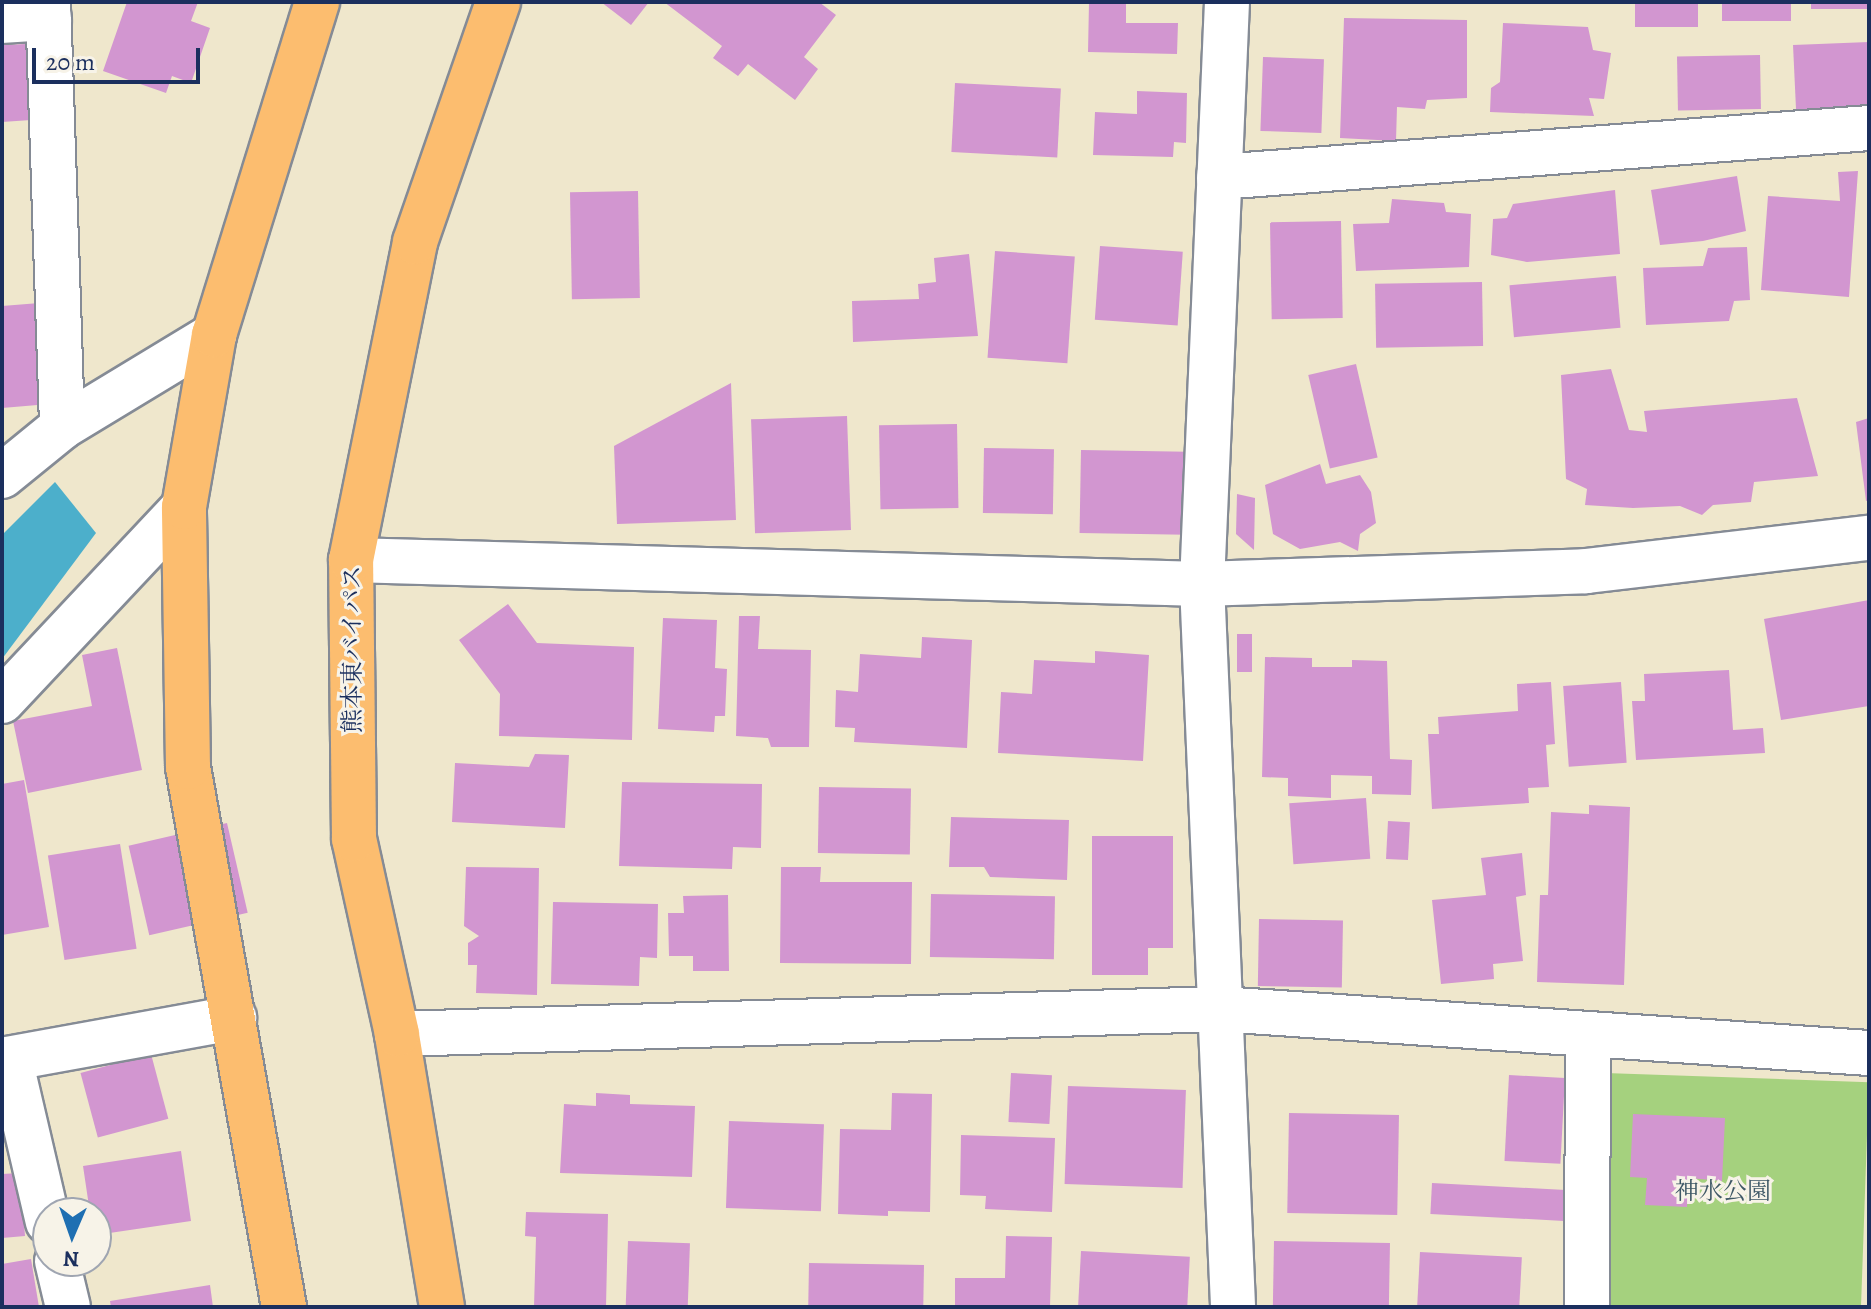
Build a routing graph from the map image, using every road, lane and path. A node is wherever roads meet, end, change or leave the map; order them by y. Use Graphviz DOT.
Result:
graph roads {
  1 [pos="317,2"];
  2 [pos="498,2"];
  3 [pos="1227,2"];
  4 [pos="48,10"];
  5 [pos="2,21"];
  6 [pos="1869,128"];
  7 [pos="1219,177"];
  8 [pos="214,335"];
  9 [pos="62,427"];
  10 [pos="2,476"];
  11 [pos="184,507"];
  12 [pos="1869,538"];
  13 [pos="351,560"];
  14 [pos="1202,584"];
  15 [pos="2,701"];
  16 [pos="1220,1009"];
  17 [pos="234,1018"];
  18 [pos="397,1034"];
  19 [pos="1588,1034"];
  20 [pos="1869,1053"];
  21 [pos="6,1060"];
  22 [pos="42,1197"];
  23 [pos="61,1277"];
  24 [pos="68,1307"];
  25 [pos="284,1307"];
  26 [pos="442,1307"];
  27 [pos="1233,1307"];
  28 [pos="1587,1307"];
  1 -- 8 [label="highway"];
  2 -- 13 [label="highway, 熊本東バイパス"];
  3 -- 7 [label="street"];
  4 -- 5 [label="street"];
  4 -- 9 [label="street"];
  6 -- 7 [label="street"];
  7 -- 14 [label="street"];
  8 -- 9 [label="street"];
  8 -- 11 [label="highway"];
  9 -- 10 [label="street"];
  11 -- 15 [label="street"];
  11 -- 17 [label="highway"];
  12 -- 14 [label="street"];
  13 -- 14 [label="street"];
  13 -- 18 [label="highway, 熊本東バイパス"];
  14 -- 16 [label="street"];
  16 -- 18 [label="street"];
  16 -- 19 [label="street"];
  16 -- 27 [label="street"];
  17 -- 21 [label="street"];
  17 -- 25 [label="highway"];
  18 -- 26 [label="highway, 熊本東バイパス"];
  19 -- 20 [label="street"];
  19 -- 28 [label="street"];
  21 -- 22 [label="street"];
  23 -- 24 [label="street"];
}
